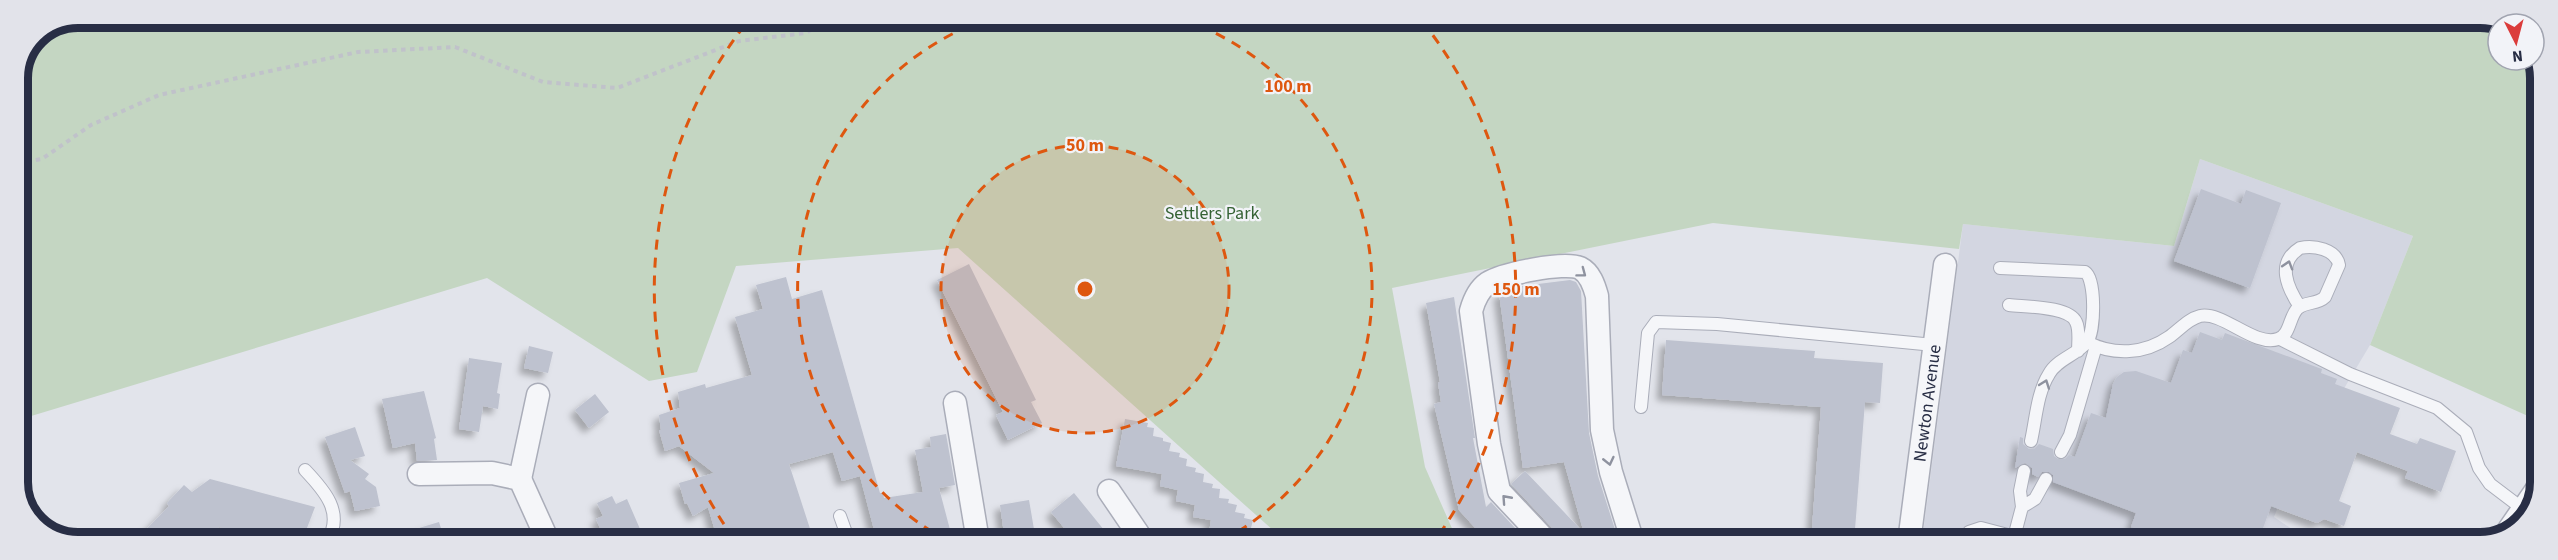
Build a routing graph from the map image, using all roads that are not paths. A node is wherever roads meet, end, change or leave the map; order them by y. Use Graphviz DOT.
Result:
graph roads {
  1 [pos="1945,265"];
  2 [pos="2000,268"];
  3 [pos="2009,305"];
  4 [pos="2300,307"];
  5 [pos="2280,339"];
  6 [pos="1934,345"];
  7 [pos="2087,346"];
  8 [pos="538,395"];
  9 [pos="955,403"];
  10 [pos="1641,407"];
  11 [pos="2031,441"];
  12 [pos="2061,452"];
  13 [pos="305,470"];
  14 [pos="2024,471"];
  15 [pos="419,474"];
  16 [pos="520,479"];
  17 [pos="2046,480"];
  18 [pos="1109,491"];
  19 [pos="2022,507"];
  20 [pos="2521,509"];
  21 [pos="840,516"];
  22 [pos="332,531"];
  23 [pos="543,531"];
  24 [pos="845,531"];
  25 [pos="976,531"];
  26 [pos="1136,531"];
  27 [pos="1536,531"];
  28 [pos="1629,531"];
  29 [pos="1910,531"];
  30 [pos="1970,531"];
  31 [pos="1986,531"];
  32 [pos="2015,531"];
  1 -- 6 [label="street, Newton Avenue"];
  2 -- 7 [label="lane"];
  3 -- 7 [label="lane"];
  4 -- 4 [label="lane, one-way"];
  4 -- 5 [label="lane"];
  5 -- 7 [label="lane"];
  5 -- 20 [label="lane"];
  6 -- 10 [label="lane"];
  6 -- 29 [label="street, Newton Avenue"];
  11 -- 7 [label="lane, one-way"];
  7 -- 12 [label="lane"];
  8 -- 16 [label="street"];
  9 -- 25 [label="street"];
  13 -- 22 [label="lane"];
  14 -- 19 [label="lane"];
  15 -- 16 [label="street"];
  16 -- 23 [label="street"];
  17 -- 19 [label="lane"];
  18 -- 26 [label="street"];
  19 -- 32 [label="lane"];
  21 -- 24 [label="lane"];
  27 -- 28 [label="street, one-way"];
  30 -- 31 [label="lane"];
}
